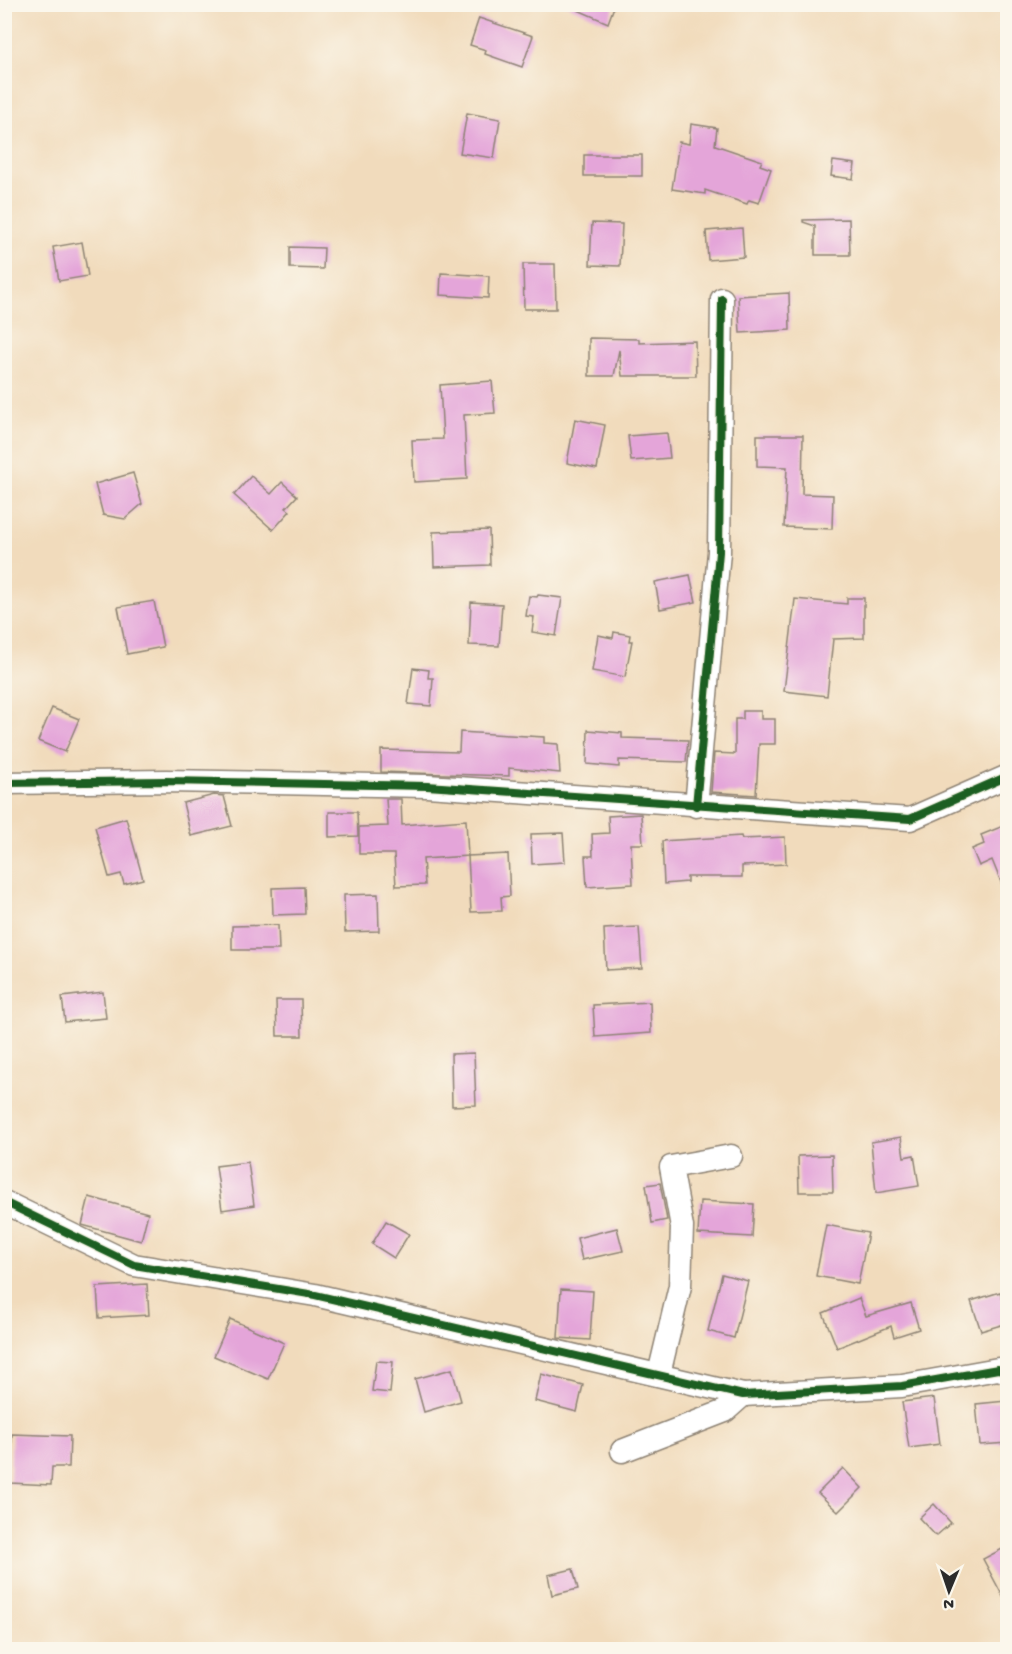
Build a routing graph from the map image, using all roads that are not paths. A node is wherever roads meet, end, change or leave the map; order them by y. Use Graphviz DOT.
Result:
graph roads {
  1 [pos="722,299"];
  2 [pos="1008,776"];
  3 [pos="4,783"];
  4 [pos="696,806"];
  5 [pos="731,1156"];
  6 [pos="4,1202"];
  7 [pos="1008,1372"];
  8 [pos="659,1374"];
  9 [pos="744,1395"];
  10 [pos="622,1451"];
  1 -- 4 [label="street"];
  2 -- 4 [label="street"];
  3 -- 4 [label="street"];
  5 -- 8 [label="street"];
  6 -- 8 [label="street"];
  7 -- 9 [label="street"];
  8 -- 9 [label="street"];
  9 -- 10 [label="street"];
}
